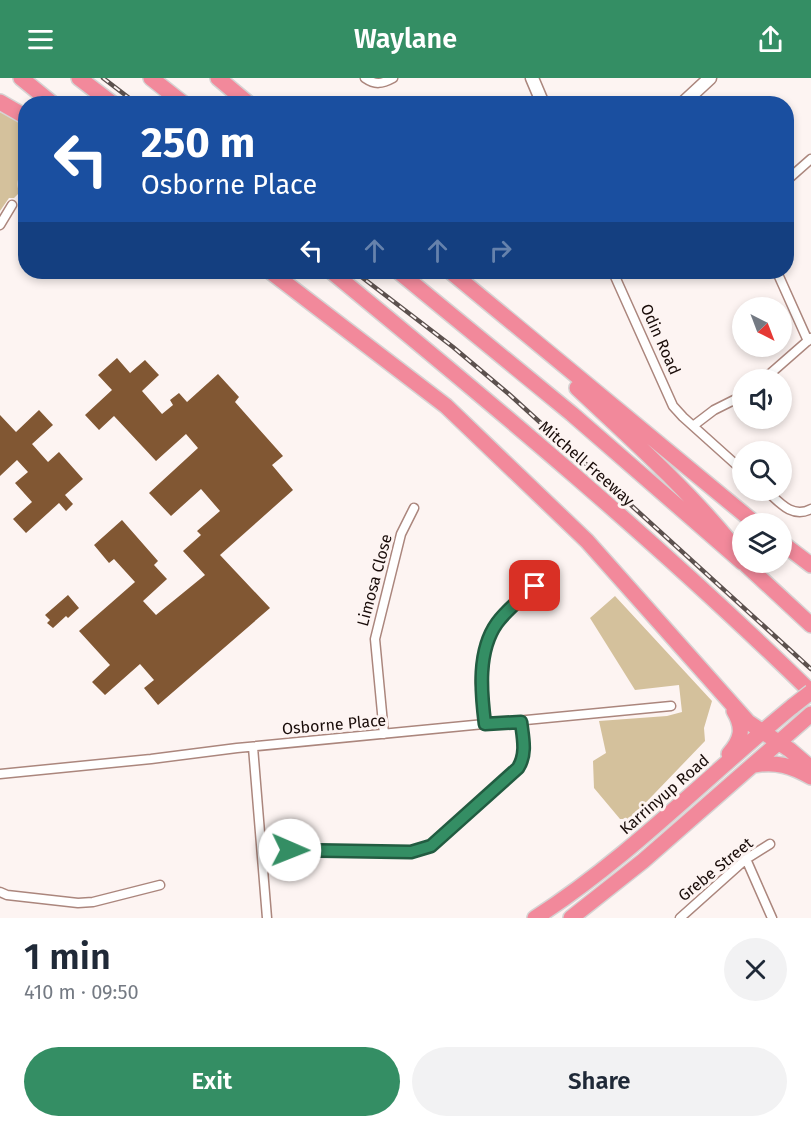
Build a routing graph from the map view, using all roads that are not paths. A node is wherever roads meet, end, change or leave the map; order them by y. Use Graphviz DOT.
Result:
graph roads {
  1 [pos="21,78"];
  2 [pos="79,78"];
  3 [pos="151,78"];
  4 [pos="218,78"];
  5 [pos="365,78"];
  6 [pos="393,78"];
  7 [pos="532,78"];
  8 [pos="541,78"];
  9 [pos="710,78"];
  10 [pos="43,96"];
  11 [pos="103,96"];
  12 [pos="174,96"];
  13 [pos="239,96"];
  14 [pos="540,96"];
  15 [pos="548,96"];
  16 [pos="691,96"];
  17 [pos="0,102"];
  18 [pos="18,112"];
  19 [pos="811,159"];
  20 [pos="794,174"];
  21 [pos="12,205"];
  22 [pos="0,225"];
  23 [pos="279,279"];
  24 [pos="340,279"];
  25 [pos="408,279"];
  26 [pos="460,279"];
  27 [pos="616,279"];
  28 [pos="780,279"];
  29 [pos="472,289"];
  30 [pos="810,340"];
  31 [pos="776,369"];
  32 [pos="732,401"];
  33 [pos="693,426"];
  34 [pos="732,461"];
  35 [pos="778,501"];
  36 [pos="414,508"];
  37 [pos="811,509"];
  38 [pos="743,513"];
  39 [pos="732,544"];
  40 [pos="792,551"];
  41 [pos="732,552"];
  42 [pos="811,565"];
  43 [pos="551,571"];
  44 [pos="755,573"];
  45 [pos="756,573"];
  46 [pos="761,579"];
  47 [pos="811,625"];
  48 [pos="811,692"];
  49 [pos="730,703"];
  50 [pos="671,706"];
  51 [pos="809,716"];
  52 [pos="521,722"];
  53 [pos="485,724"];
  54 [pos="762,732"];
  55 [pos="384,734"];
  56 [pos="779,742"];
  57 [pos="253,747"];
  58 [pos="754,765"];
  59 [pos="811,768"];
  60 [pos="0,774"];
  61 [pos="811,777"];
  62 [pos="705,783"];
  63 [pos="770,844"];
  64 [pos="262,852"];
  65 [pos="746,859"];
  66 [pos="160,885"];
  67 [pos="0,892"];
  68 [pos="573,916"];
  69 [pos="267,918"];
  70 [pos="537,918"];
  71 [pos="680,918"];
  72 [pos="772,918"];
  1 -- 10 [label="highway"];
  2 -- 11 [label="highway"];
  3 -- 12 [label="highway"];
  4 -- 13 [label="highway"];
  5 -- 6 [label="street"];
  7 -- 14 [label="street"];
  8 -- 15 [label="street"];
  9 -- 16 [label="street"];
  17 -- 18 [label="highway"];
  19 -- 20 [label="street"];
  21 -- 22 [label="street"];
  23 -- 49 [label="highway"];
  24 -- 48 [label="highway, Mitchell Freeway"];
  25 -- 41 [label="highway, Mitchell Freeway"];
  26 -- 29 [label="highway"];
  27 -- 33 [label="street, Odin Road"];
  28 -- 30 [label="street"];
  29 -- 38 [label="highway"];
  29 -- 39 [label="highway"];
  30 -- 31 [label="street"];
  32 -- 33 [label="street"];
  33 -- 34 [label="street, Odin Road"];
  35 -- 37 [label="street"];
  36 -- 55 [label="street, Limosa Close"];
  40 -- 42 [label="highway"];
  43 -- 53 [label="street"];
  44 -- 46 [label="highway, Mitchell Freeway"];
  45 -- 46 [label="highway"];
  46 -- 47 [label="highway, Mitchell Freeway"];
  48 -- 54 [label="highway, Karrinyup Road, bridge"];
  49 -- 54 [label="highway"];
  49 -- 62 [label="highway"];
  50 -- 52 [label="street, Osborne Place"];
  51 -- 56 [label="highway"];
  52 -- 53 [label="street, Osborne Place"];
  52 -- 64 [label="street"];
  53 -- 55 [label="street, Osborne Place"];
  54 -- 56 [label="highway"];
  54 -- 62 [label="highway, Karrinyup Road"];
  55 -- 57 [label="street, Osborne Place"];
  56 -- 58 [label="highway"];
  56 -- 59 [label="highway"];
  57 -- 60 [label="street, Osborne Place"];
  57 -- 64 [label="street"];
  58 -- 61 [label="highway"];
  58 -- 68 [label="highway"];
  62 -- 70 [label="highway, Karrinyup Road"];
  63 -- 65 [label="street, Grebe Street"];
  64 -- 69 [label="street"];
  65 -- 71 [label="street, Grebe Street"];
  65 -- 72 [label="street"];
  66 -- 67 [label="street"];
  68 -- 70 [label="highway"];
}
